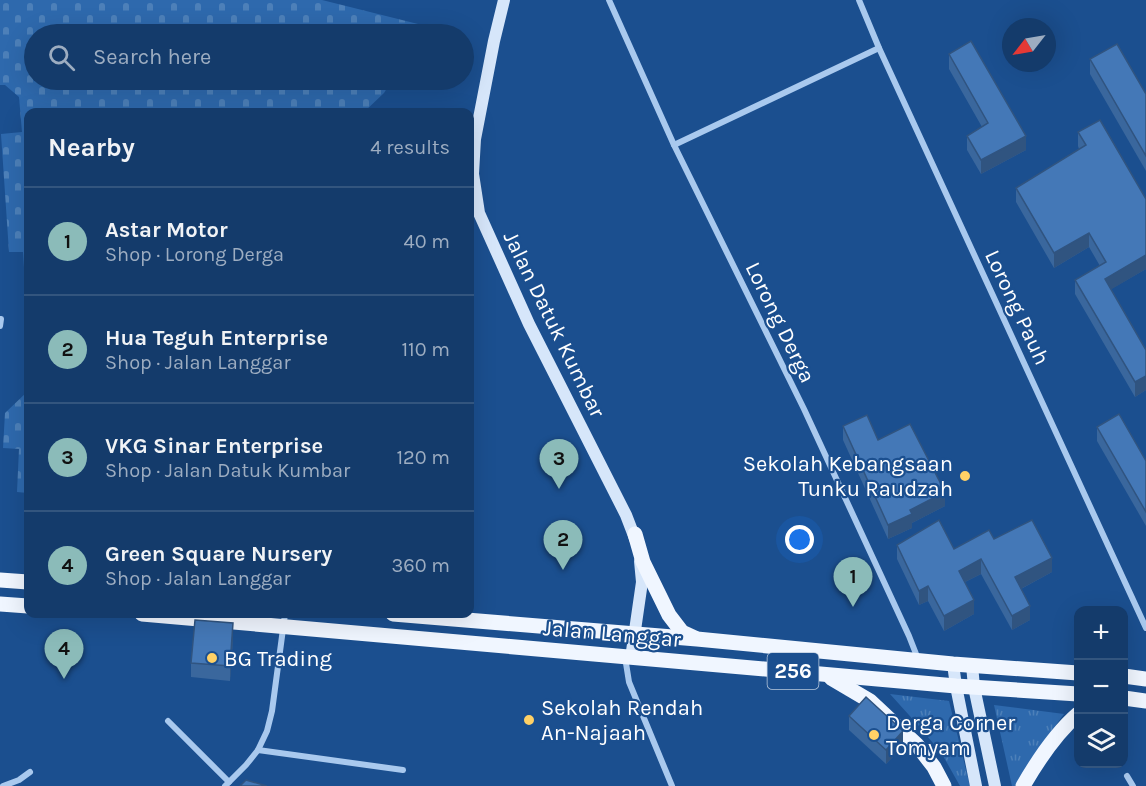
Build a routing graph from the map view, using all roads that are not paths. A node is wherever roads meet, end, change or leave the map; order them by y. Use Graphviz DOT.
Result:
graph roads {
  1 [pos="504,0"];
  2 [pos="609,0"];
  3 [pos="859,0"];
  4 [pos="879,48"];
  5 [pos="674,145"];
  6 [pos="474,156"];
  7 [pos="474,180"];
  8 [pos="635,534"];
  9 [pos="0,580"];
  10 [pos="24,582"];
  11 [pos="0,604"];
  12 [pos="24,606"];
  13 [pos="237,618"];
  14 [pos="441,618"];
  15 [pos="284,620"];
  16 [pos="1146,628"];
  17 [pos="634,634"];
  18 [pos="697,639"];
  19 [pos="628,657"];
  20 [pos="919,661"];
  21 [pos="953,664"];
  22 [pos="972,665"];
  23 [pos="1074,673"];
  24 [pos="824,674"];
  25 [pos="1128,677"];
  26 [pos="1146,679"];
  27 [pos="956,686"];
  28 [pos="974,687"];
  29 [pos="1074,694"];
  30 [pos="1128,699"];
  31 [pos="1146,701"];
  32 [pos="1074,718"];
  33 [pos="168,721"];
  34 [pos="258,750"];
  35 [pos="403,770"];
  36 [pos="30,772"];
  37 [pos="1127,776"];
  38 [pos="227,784"];
  39 [pos="3,786"];
  40 [pos="672,786"];
  41 [pos="944,786"];
  42 [pos="976,786"];
  43 [pos="995,786"];
  44 [pos="1023,786"];
  45 [pos="1133,786"];
  1 -- 6 [label="main road, Jalan Datuk Kumbar"];
  2 -- 5 [label="street, Lorong Derga"];
  3 -- 4 [label="street, Lorong Pauh"];
  4 -- 5 [label="street"];
  4 -- 16 [label="street, Lorong Pauh"];
  5 -- 20 [label="street, Lorong Derga"];
  7 -- 8 [label="main road, Jalan Datuk Kumbar"];
  8 -- 17 [label="main road, Jalan Datuk Kumbar"];
  8 -- 18 [label="main road"];
  9 -- 10 [label="main road"];
  11 -- 12 [label="main road"];
  13 -- 15 [label="main road, Jalan Langgar / 256"];
  14 -- 17 [label="main road, Jalan Langgar / 256"];
  15 -- 19 [label="main road, Jalan Langgar / 256"];
  15 -- 34 [label="street"];
  17 -- 18 [label="main road, Jalan Langgar / 256"];
  17 -- 19 [label="main road, Jalan Datuk Kumbar"];
  18 -- 20 [label="main road, Jalan Langgar / 256"];
  19 -- 24 [label="main road, Jalan Langgar / 256"];
  19 -- 40 [label="street"];
  20 -- 21 [label="main road, Jalan Langgar / 256"];
  21 -- 22 [label="main road, Jalan Langgar / 256"];
  21 -- 27 [label="main road"];
  22 -- 23 [label="main road, Jalan Langgar / 256"];
  22 -- 28 [label="main road"];
  24 -- 27 [label="main road, Jalan Langgar / 256"];
  24 -- 41 [label="main road"];
  25 -- 26 [label="main road"];
  27 -- 28 [label="main road, Jalan Langgar / 256"];
  27 -- 42 [label="main road"];
  28 -- 29 [label="main road, Jalan Langgar / 256"];
  28 -- 43 [label="main road"];
  30 -- 31 [label="main road"];
  32 -- 44 [label="main road"];
  33 -- 38 [label="street"];
  34 -- 35 [label="street"];
  34 -- 38 [label="street"];
  36 -- 39 [label="street"];
  37 -- 45 [label="street"];
}
